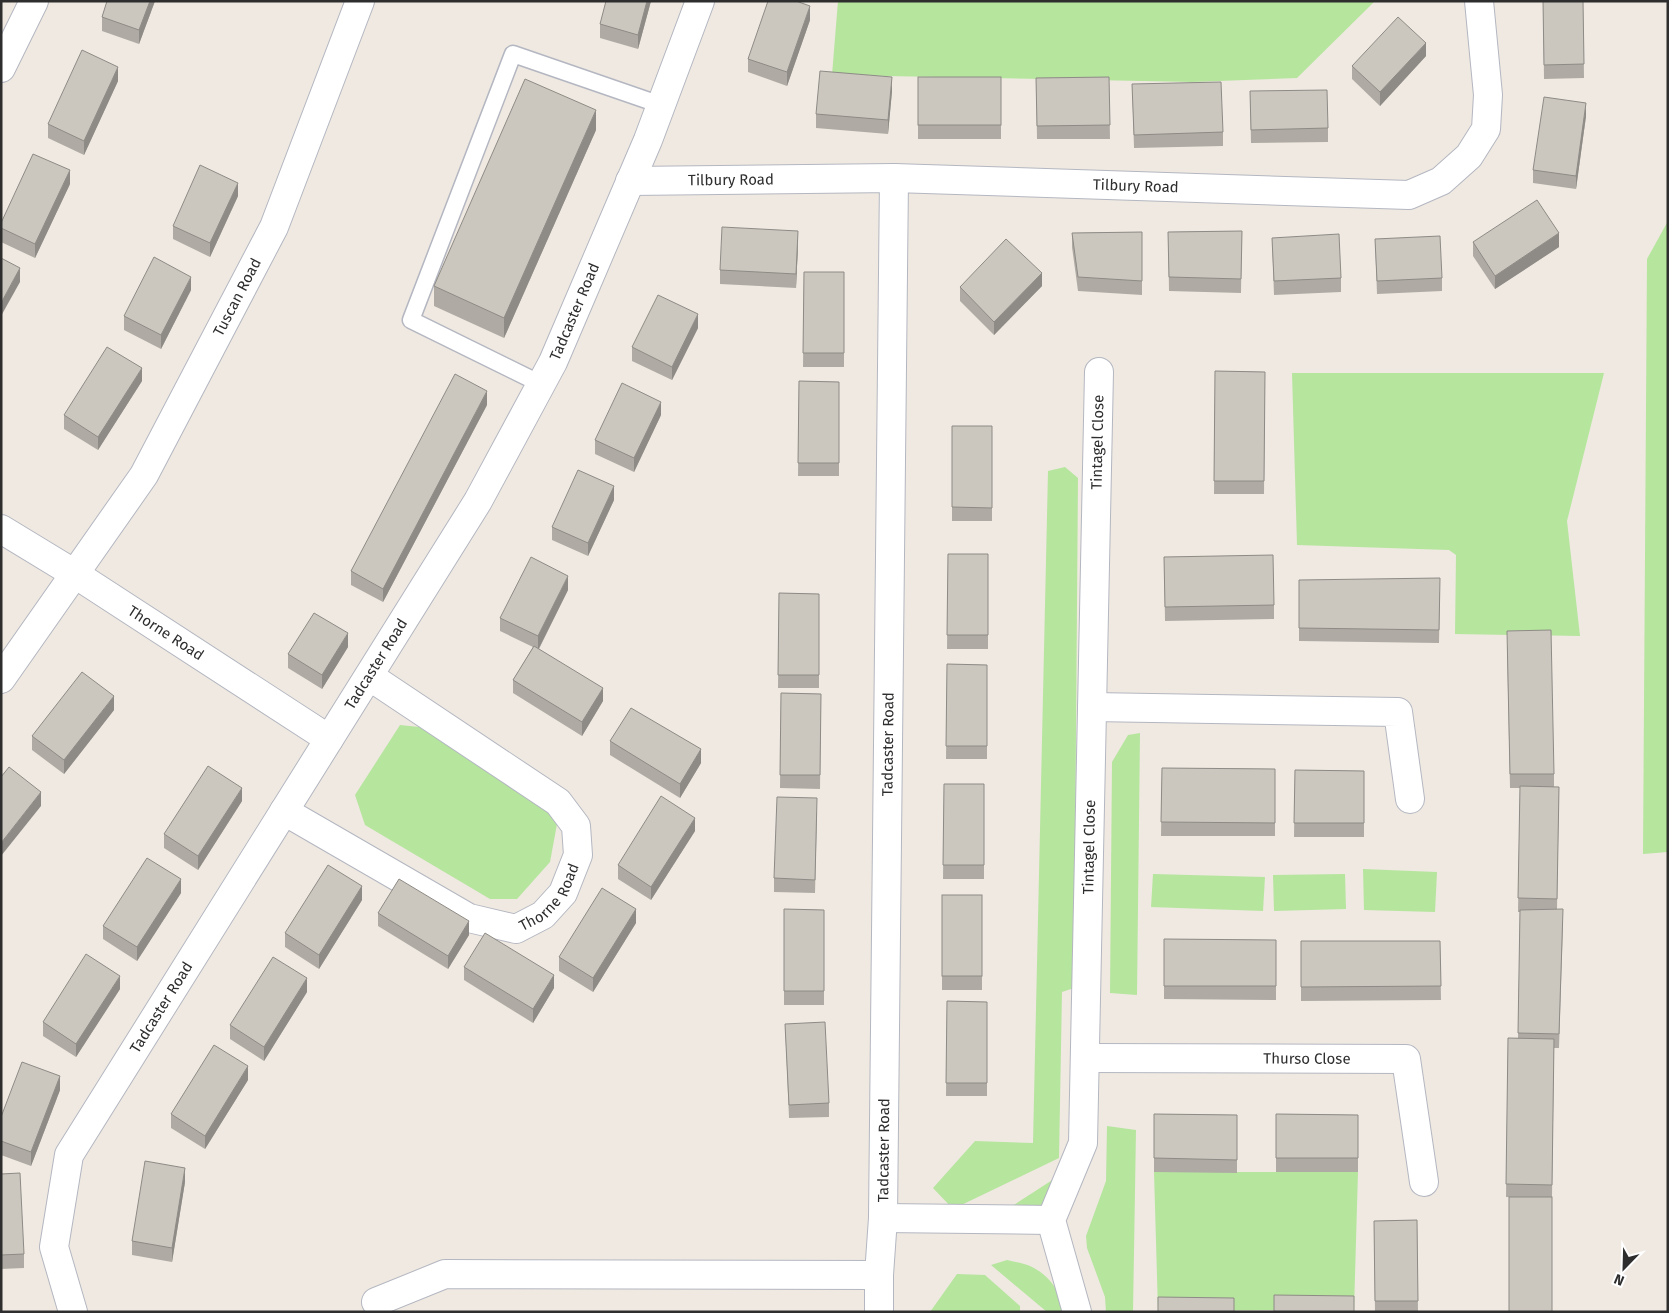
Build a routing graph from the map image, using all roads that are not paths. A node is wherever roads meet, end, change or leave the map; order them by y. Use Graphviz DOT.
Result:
graph roads {
  1 [pos="34,1"];
  2 [pos="360,1"];
  3 [pos="700,1"];
  4 [pos="1479,1"];
  5 [pos="1,68"];
  6 [pos="661,105"];
  7 [pos="894,178"];
  8 [pos="630,181"];
  9 [pos="1099,372"];
  10 [pos="541,384"];
  11 [pos="1,529"];
  12 [pos="75,574"];
  13 [pos="369,676"];
  14 [pos="1,679"];
  15 [pos="1092,707"];
  16 [pos="329,739"];
  17 [pos="1410,799"];
  18 [pos="284,811"];
  19 [pos="1085,1058"];
  20 [pos="1424,1182"];
  21 [pos="883,1218"];
  22 [pos="1051,1220"];
  23 [pos="879,1275"];
  24 [pos="376,1302"];
  25 [pos="73,1312"];
  26 [pos="878,1312"];
  27 [pos="1077,1312"];
  1 -- 5 [label="street"];
  2 -- 12 [label="street, Tuscan Road"];
  3 -- 6 [label="street, Tadcaster Road"];
  4 -- 7 [label="street, Tilbury Road"];
  6 -- 8 [label="street, Tadcaster Road"];
  6 -- 10 [label="lane"];
  7 -- 8 [label="street, Tilbury Road"];
  7 -- 21 [label="street, Tadcaster Road"];
  8 -- 10 [label="street, Tadcaster Road"];
  9 -- 15 [label="street, Tintagel Close"];
  10 -- 13 [label="street, Tadcaster Road"];
  11 -- 12 [label="street, Thorne Road"];
  12 -- 14 [label="street, Tuscan Road"];
  12 -- 16 [label="street, Thorne Road"];
  13 -- 16 [label="street, Tadcaster Road"];
  13 -- 18 [label="street, Thorne Road"];
  15 -- 17 [label="street"];
  15 -- 19 [label="street, Tintagel Close"];
  16 -- 18 [label="street, Tadcaster Road"];
  18 -- 25 [label="street, Tadcaster Road"];
  19 -- 20 [label="street, Thurso Close"];
  19 -- 22 [label="street, Tintagel Close"];
  21 -- 22 [label="street"];
  21 -- 23 [label="street, Tadcaster Road"];
  22 -- 27 [label="street"];
  23 -- 24 [label="street"];
  23 -- 26 [label="street, Tadcaster Road"];
}
